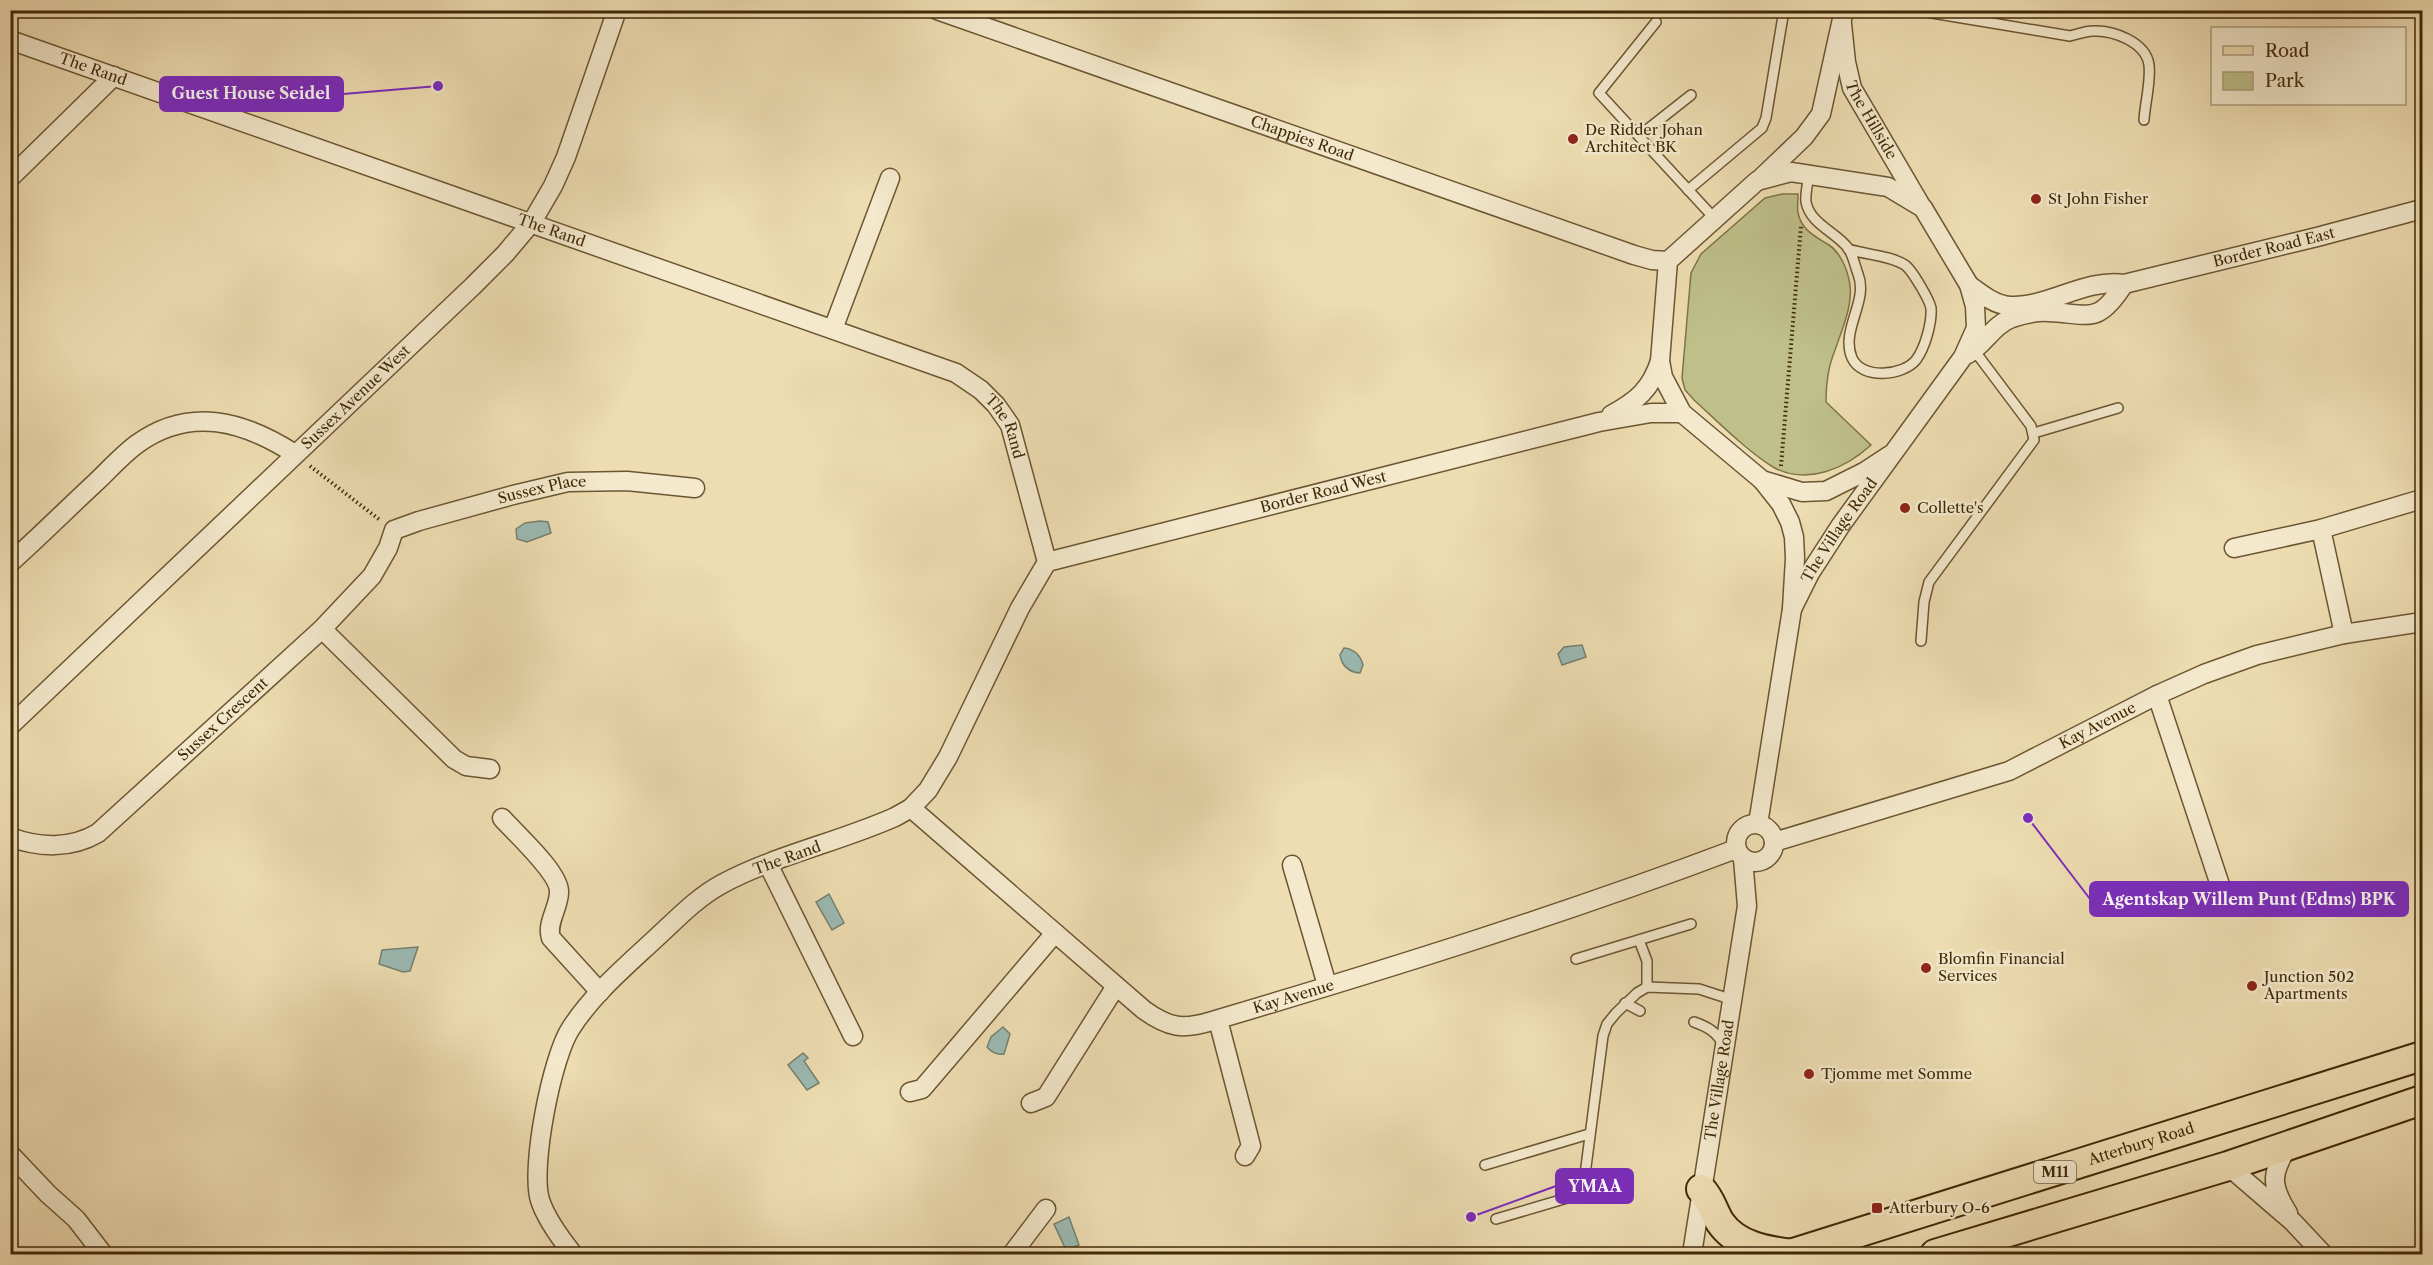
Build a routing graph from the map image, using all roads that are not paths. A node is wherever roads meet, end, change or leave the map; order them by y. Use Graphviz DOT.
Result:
graph roads {
  1 [pos="617,10"];
  2 [pos="937,10"];
  3 [pos="1784,10"];
  4 [pos="1914,10"];
  5 [pos="1843,17"];
  6 [pos="1656,22"];
  7 [pos="10,40"];
  8 [pos="114,76"];
  9 [pos="1691,95"];
  10 [pos="2144,120"];
  11 [pos="1639,136"];
  12 [pos="1809,174"];
  13 [pos="10,178"];
  14 [pos="890,178"];
  15 [pos="1757,181"];
  16 [pos="1688,190"];
  17 [pos="1923,208"];
  18 [pos="2422,208"];
  19 [pos="1715,219"];
  20 [pos="532,222"];
  21 [pos="1848,249"];
  22 [pos="1668,261"];
  23 [pos="2124,284"];
  24 [pos="1969,285"];
  25 [pos="2031,308"];
  26 [pos="832,328"];
  27 [pos="1968,354"];
  28 [pos="1660,361"];
  29 [pos="2118,408"];
  30 [pos="1682,413"];
  31 [pos="1599,422"];
  32 [pos="2034,433"];
  33 [pos="295,454"];
  34 [pos="1890,455"];
  35 [pos="1770,483"];
  36 [pos="695,488"];
  37 [pos="2422,499"];
  38 [pos="2321,529"];
  39 [pos="394,530"];
  40 [pos="2234,548"];
  41 [pos="1047,562"];
  42 [pos="10,563"];
  43 [pos="1792,609"];
  44 [pos="2422,621"];
  45 [pos="322,629"];
  46 [pos="2344,634"];
  47 [pos="1921,641"];
  48 [pos="2157,695"];
  49 [pos="10,726"];
  50 [pos="490,769"];
  51 [pos="911,808"];
  52 [pos="502,818"];
  53 [pos="1758,824"];
  54 [pos="10,837"];
  55 [pos="1774,842"];
  56 [pos="1740,854"];
  57 [pos="1766,859"];
  58 [pos="768,864"];
  59 [pos="1292,864"];
  60 [pos="2225,900"];
  61 [pos="1747,906"];
  62 [pos="1691,924"];
  63 [pos="1055,933"];
  64 [pos="1639,940"];
  65 [pos="1576,959"];
  66 [pos="1327,985"];
  67 [pos="1116,986"];
  68 [pos="1647,987"];
  69 [pos="600,992"];
  70 [pos="1733,1000"];
  71 [pos="1625,1004"];
  72 [pos="1640,1011"];
  73 [pos="1218,1020"];
  74 [pos="1694,1022"];
  75 [pos="854,1036"];
  76 [pos="1725,1047"];
  77 [pos="2422,1056"];
  78 [pos="910,1092"];
  79 [pos="2422,1100"];
  80 [pos="1031,1103"];
  81 [pos="1589,1134"];
  82 [pos="2289,1144"];
  83 [pos="10,1154"];
  84 [pos="1245,1156"];
  85 [pos="1485,1164"];
  86 [pos="2228,1166"];
  87 [pos="1701,1190"];
  88 [pos="1046,1209"];
  89 [pos="1496,1219"];
  90 [pos="2293,1222"];
  91 [pos="103,1254"];
  92 [pos="573,1254"];
  93 [pos="1012,1254"];
  94 [pos="1692,1254"];
  95 [pos="1791,1254"];
  96 [pos="1935,1254"];
  97 [pos="2323,1254"];
  1 -- 20 [label="street, Sussex Avenue West"];
  2 -- 22 [label="street, Chappies Road"];
  3 -- 16 [label="lane"];
  4 -- 10 [label="lane"];
  5 -- 15 [label="street, The Hillside"];
  5 -- 17 [label="street, The Hillside"];
  6 -- 11 [label="lane"];
  7 -- 8 [label="street, The Rand"];
  8 -- 13 [label="street"];
  8 -- 20 [label="street, The Rand"];
  9 -- 11 [label="lane"];
  11 -- 16 [label="lane"];
  12 -- 15 [label="street"];
  12 -- 17 [label="street"];
  12 -- 21 [label="lane"];
  14 -- 26 [label="street"];
  15 -- 19 [label="street, The Hillside"];
  16 -- 19 [label="lane"];
  17 -- 24 [label="street, The Hillside"];
  18 -- 23 [label="street, Border Road East"];
  19 -- 22 [label="street, The Hillside"];
  20 -- 26 [label="street, The Rand"];
  20 -- 33 [label="street, Sussex Avenue West"];
  21 -- 21 [label="lane"];
  22 -- 28 [label="street"];
  23 -- 25 [label="street, Border Road East"];
  23 -- 25 [label="street, Border Road East"];
  24 -- 25 [label="street, Border Road East"];
  24 -- 27 [label="street"];
  25 -- 27 [label="street, Border Road East"];
  26 -- 41 [label="street, The Rand"];
  27 -- 32 [label="lane"];
  27 -- 34 [label="street, The Village Road"];
  28 -- 30 [label="street"];
  28 -- 31 [label="street, Border Road West"];
  29 -- 32 [label="lane"];
  30 -- 31 [label="street, Border Road West"];
  30 -- 35 [label="street, The Village Road"];
  31 -- 41 [label="street, Border Road West"];
  32 -- 47 [label="lane"];
  33 -- 42 [label="street"];
  33 -- 49 [label="street, Sussex Avenue West"];
  34 -- 35 [label="street"];
  34 -- 43 [label="street, The Village Road"];
  35 -- 43 [label="street, The Village Road"];
  36 -- 39 [label="street, Sussex Place"];
  37 -- 38 [label="street"];
  38 -- 40 [label="street"];
  38 -- 46 [label="street"];
  39 -- 45 [label="street, Sussex Crescent"];
  41 -- 51 [label="street, The Rand"];
  43 -- 53 [label="street, The Village Road"];
  44 -- 46 [label="street, Kay Avenue"];
  45 -- 50 [label="street"];
  45 -- 54 [label="street, Sussex Crescent"];
  46 -- 48 [label="street, Kay Avenue"];
  48 -- 55 [label="street, Kay Avenue"];
  48 -- 60 [label="street"];
  51 -- 58 [label="street, The Rand"];
  51 -- 63 [label="street, Kay Avenue"];
  52 -- 69 [label="street"];
  53 -- 55 [label="street"];
  53 -- 56 [label="street"];
  55 -- 57 [label="street"];
  56 -- 57 [label="street"];
  56 -- 61 [label="street"];
  56 -- 66 [label="street, Kay Avenue"];
  57 -- 61 [label="street"];
  58 -- 69 [label="street, The Rand"];
  58 -- 75 [label="street"];
  59 -- 66 [label="street"];
  61 -- 70 [label="street, The Village Road"];
  62 -- 64 [label="lane"];
  63 -- 67 [label="street, Kay Avenue"];
  63 -- 78 [label="street"];
  64 -- 65 [label="lane"];
  64 -- 68 [label="lane"];
  66 -- 73 [label="street, Kay Avenue"];
  67 -- 73 [label="street, Kay Avenue"];
  67 -- 80 [label="street"];
  68 -- 70 [label="lane"];
  68 -- 71 [label="lane"];
  69 -- 92 [label="street, The Rand"];
  70 -- 76 [label="street, The Village Road"];
  71 -- 72 [label="lane"];
  71 -- 81 [label="lane"];
  73 -- 84 [label="street"];
  74 -- 76 [label="lane"];
  76 -- 87 [label="street, The Village Road"];
  77 -- 95 [label="main road, Atterbury Road / M11"];
  79 -- 82 [label="main road"];
  81 -- 85 [label="lane"];
  81 -- 89 [label="lane"];
  82 -- 86 [label="main road"];
  82 -- 90 [label="street"];
  83 -- 91 [label="street"];
  86 -- 90 [label="street"];
  86 -- 96 [label="main road"];
  87 -- 94 [label="street, The Village Road"];
  87 -- 95 [label="main road"];
  88 -- 93 [label="street"];
  90 -- 97 [label="street"];
}
